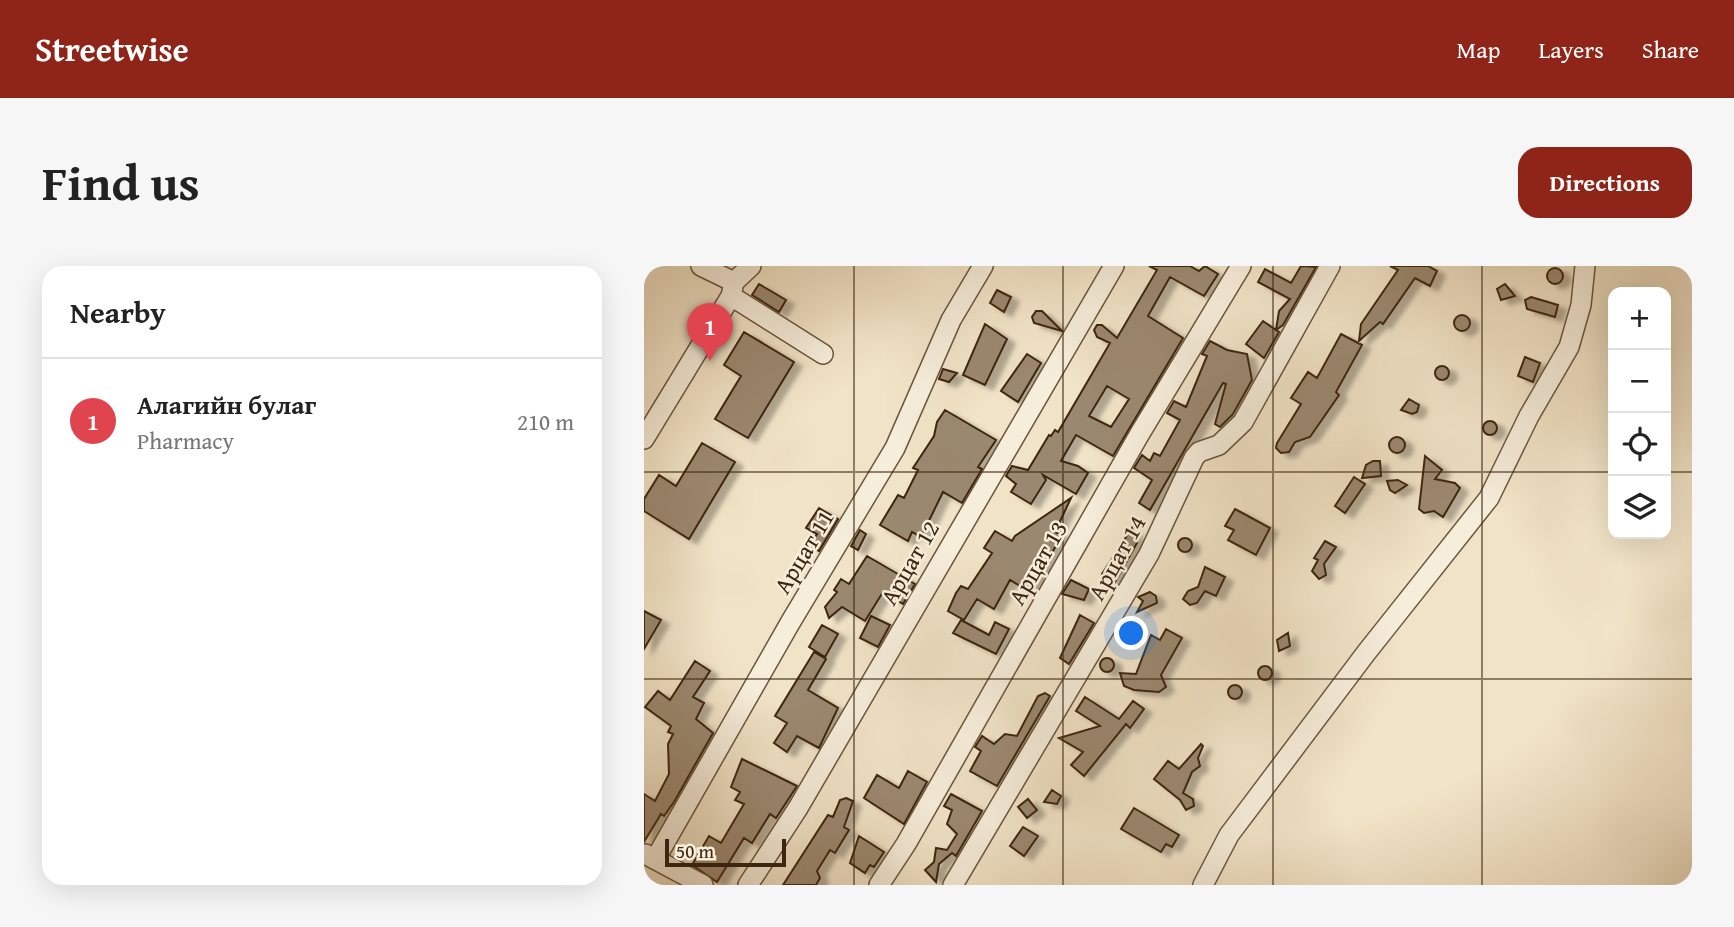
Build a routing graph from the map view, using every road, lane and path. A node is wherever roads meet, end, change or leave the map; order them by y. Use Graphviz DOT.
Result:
graph roads {
  1 [pos="701,266"];
  2 [pos="751,266"];
  3 [pos="983,266"];
  4 [pos="1114,266"];
  5 [pos="1241,266"];
  6 [pos="1330,266"];
  7 [pos="1586,266"];
  8 [pos="732,289"];
  9 [pos="822,354"];
  10 [pos="644,439"];
  11 [pos="650,856"];
  12 [pos="703,885"];
  13 [pos="748,885"];
  14 [pos="879,885"];
  15 [pos="953,885"];
  16 [pos="1203,885"];
  1 -- 8 [label="street"];
  2 -- 8 [label="street"];
  3 -- 11 [label="street, Арцат 11"];
  4 -- 13 [label="street, Арцат 12"];
  5 -- 14 [label="street, Арцат 13"];
  6 -- 15 [label="street, Арцат 14"];
  7 -- 16 [label="street"];
  8 -- 9 [label="street"];
  8 -- 10 [label="street"];
  11 -- 12 [label="street"];
}
